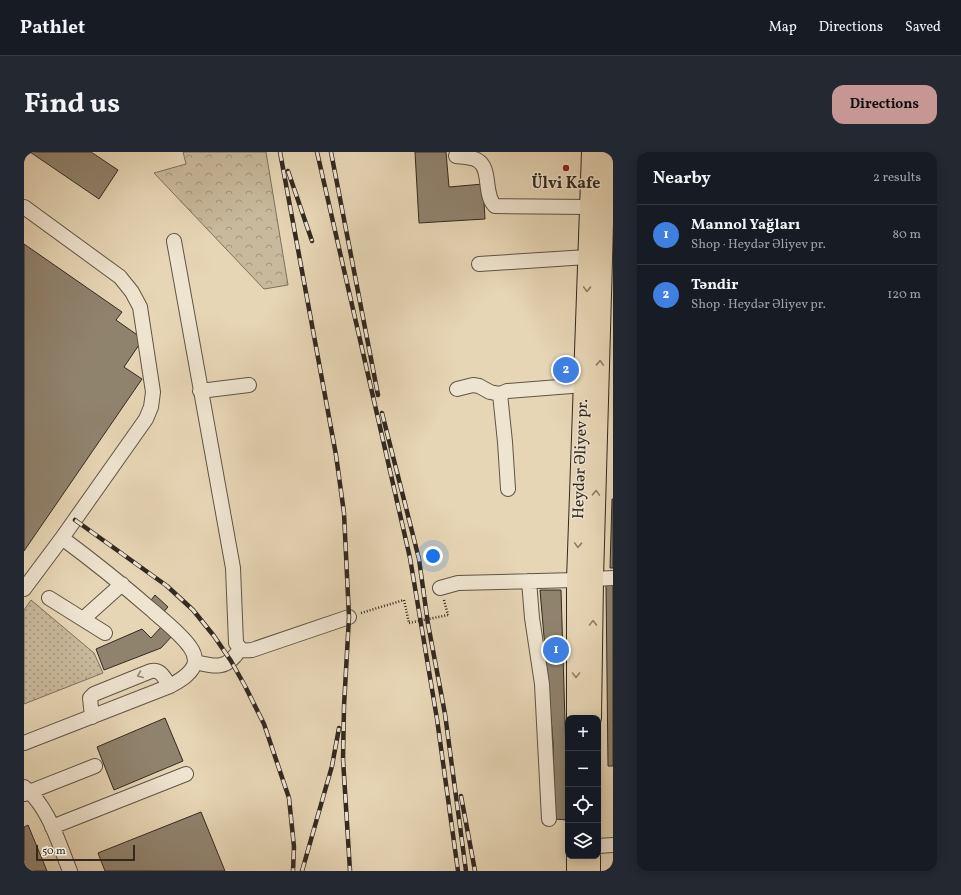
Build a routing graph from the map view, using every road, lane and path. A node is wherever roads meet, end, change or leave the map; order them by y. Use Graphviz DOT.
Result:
graph roads {
  1 [pos="591,152"];
  2 [pos="606,152"];
  3 [pos="456,156"];
  4 [pos="24,207"];
  5 [pos="589,207"];
  6 [pos="602,233"];
  7 [pos="174,241"];
  8 [pos="588,257"];
  9 [pos="479,264"];
  10 [pos="584,385"];
  11 [pos="249,386"];
  12 [pos="457,389"];
  13 [pos="200,391"];
  14 [pos="500,394"];
  15 [pos="508,489"];
  16 [pos="62,538"];
  17 [pos="613,578"];
  18 [pos="585,579"];
  19 [pos="529,581"];
  20 [pos="122,584"];
  21 [pos="440,588"];
  22 [pos="24,589"];
  23 [pos="49,598"];
  24 [pos="448,614"];
  25 [pos="349,617"];
  26 [pos="83,619"];
  27 [pos="105,633"];
  28 [pos="240,649"];
  29 [pos="195,662"];
  30 [pos="170,686"];
  31 [pos="576,715"];
  32 [pos="592,715"];
  33 [pos="92,717"];
  34 [pos="24,743"];
  35 [pos="95,766"];
  36 [pos="186,774"];
  37 [pos="26,791"];
  38 [pos="549,819"];
  39 [pos="52,827"];
  40 [pos="613,845"];
  41 [pos="601,846"];
  42 [pos="576,859"];
  43 [pos="591,859"];
  44 [pos="70,871"];
  45 [pos="576,871"];
  46 [pos="591,871"];
  1 -- 5 [label="main road, Heydər Əliyev pr."];
  2 -- 6 [label="main road, Heydər Əliyev pr."];
  3 -- 5 [label="street"];
  4 -- 16 [label="street"];
  5 -- 6 [label="main road, Heydər Əliyev pr."];
  6 -- 8 [label="main road, Heydər Əliyev pr."];
  18 -- 6 [label="main road, Heydər Əliyev pr., one-way"];
  7 -- 13 [label="street"];
  8 -- 9 [label="street"];
  8 -- 10 [label="main road, Heydər Əliyev pr., one-way"];
  10 -- 14 [label="street"];
  10 -- 18 [label="main road, Heydər Əliyev pr., one-way"];
  11 -- 13 [label="street"];
  12 -- 14 [label="street"];
  13 -- 28 [label="street"];
  14 -- 15 [label="street"];
  16 -- 20 [label="street"];
  16 -- 22 [label="street"];
  17 -- 18 [label="street"];
  18 -- 19 [label="street"];
  18 -- 31 [label="main road, Heydər Əliyev pr., one-way"];
  32 -- 18 [label="main road, Heydər Əliyev pr., one-way"];
  19 -- 21 [label="street"];
  19 -- 38 [label="street"];
  20 -- 26 [label="street"];
  20 -- 29 [label="street"];
  23 -- 26 [label="street"];
  24 -- 25 [label="path, bridge"];
  25 -- 28 [label="street"];
  26 -- 27 [label="street"];
  28 -- 29 [label="street"];
  29 -- 30 [label="street"];
  30 -- 33 [label="street"];
  30 -- 33 [label="street, one-way"];
  33 -- 34 [label="street"];
  35 -- 37 [label="street"];
  36 -- 39 [label="street"];
  37 -- 39 [label="street"];
  39 -- 44 [label="street"];
  40 -- 41 [label="street"];
  42 -- 45 [label="main road"];
  43 -- 46 [label="main road"];
}
